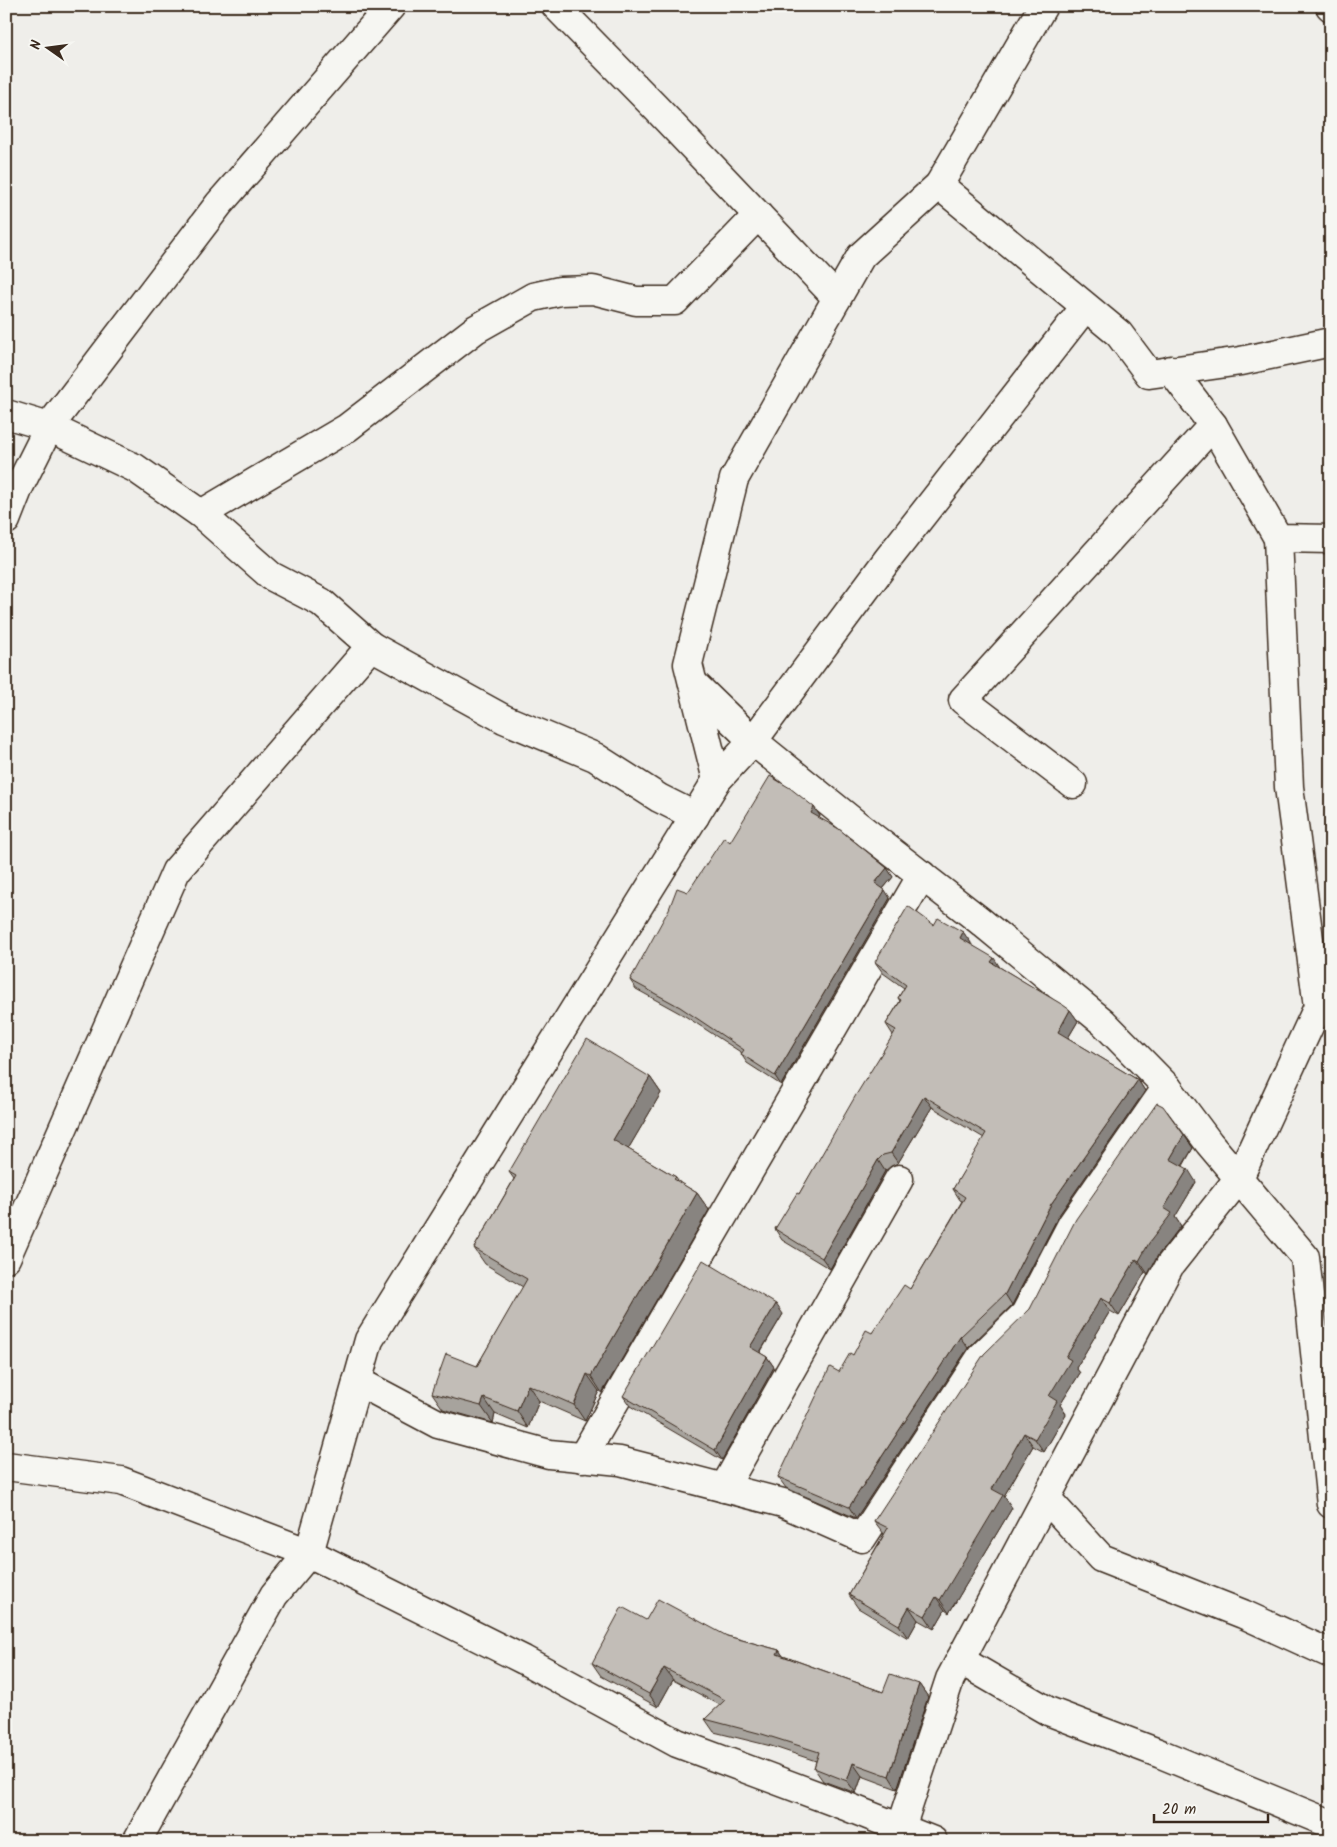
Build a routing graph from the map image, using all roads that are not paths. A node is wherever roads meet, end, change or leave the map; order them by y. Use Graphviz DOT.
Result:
graph roads {
  1 [pos="391,6"];
  2 [pos="556,6"];
  3 [pos="1044,6"];
  4 [pos="939,186"];
  5 [pos="758,215"];
  6 [pos="838,298"];
  7 [pos="1086,307"];
  8 [pos="1331,342"];
  9 [pos="1171,370"];
  10 [pos="6,414"];
  11 [pos="1213,425"];
  12 [pos="49,427"];
  13 [pos="201,514"];
  14 [pos="6,520"];
  15 [pos="1278,538"];
  16 [pos="1331,539"];
  17 [pos="371,646"];
  18 [pos="693,683"];
  19 [pos="753,741"];
  20 [pos="717,780"];
  21 [pos="1073,784"];
  22 [pos="695,816"];
  23 [pos="922,875"];
  24 [pos="1167,1087"];
  25 [pos="1239,1178"];
  26 [pos="899,1179"];
  27 [pos="6,1258"];
  28 [pos="357,1381"];
  29 [pos="582,1458"];
  30 [pos="6,1466"];
  31 [pos="724,1488"];
  32 [pos="1047,1499"];
  33 [pos="1331,1504"];
  34 [pos="309,1553"];
  35 [pos="1331,1654"];
  36 [pos="960,1660"];
  37 [pos="1331,1824"];
  38 [pos="901,1828"];
  39 [pos="1331,1828"];
  40 [pos="137,1841"];
  41 [pos="933,1841"];
  42 [pos="1324,1841"];
  1 -- 12 [label="street"];
  2 -- 5 [label="street"];
  3 -- 4 [label="street"];
  4 -- 6 [label="street"];
  4 -- 7 [label="street"];
  5 -- 6 [label="street"];
  5 -- 13 [label="street"];
  6 -- 18 [label="street"];
  7 -- 9 [label="street"];
  7 -- 19 [label="street"];
  8 -- 9 [label="street"];
  9 -- 11 [label="street"];
  10 -- 12 [label="street"];
  11 -- 15 [label="street"];
  11 -- 21 [label="street"];
  12 -- 13 [label="street"];
  12 -- 14 [label="street"];
  13 -- 17 [label="street"];
  15 -- 16 [label="street"];
  15 -- 25 [label="street"];
  17 -- 22 [label="street"];
  17 -- 27 [label="street"];
  18 -- 19 [label="street"];
  18 -- 20 [label="street"];
  19 -- 20 [label="street"];
  19 -- 23 [label="street"];
  20 -- 22 [label="street"];
  22 -- 28 [label="street"];
  23 -- 24 [label="street"];
  23 -- 29 [label="street"];
  24 -- 25 [label="street"];
  24 -- 31 [label="street"];
  25 -- 32 [label="street"];
  25 -- 33 [label="street"];
  26 -- 31 [label="street"];
  28 -- 29 [label="street"];
  28 -- 34 [label="street"];
  29 -- 31 [label="street"];
  30 -- 34 [label="street"];
  32 -- 35 [label="street"];
  32 -- 36 [label="street"];
  34 -- 38 [label="street"];
  34 -- 40 [label="street"];
  36 -- 37 [label="street"];
  36 -- 38 [label="street"];
  38 -- 41 [label="street"];
  39 -- 42 [label="street"];
}
